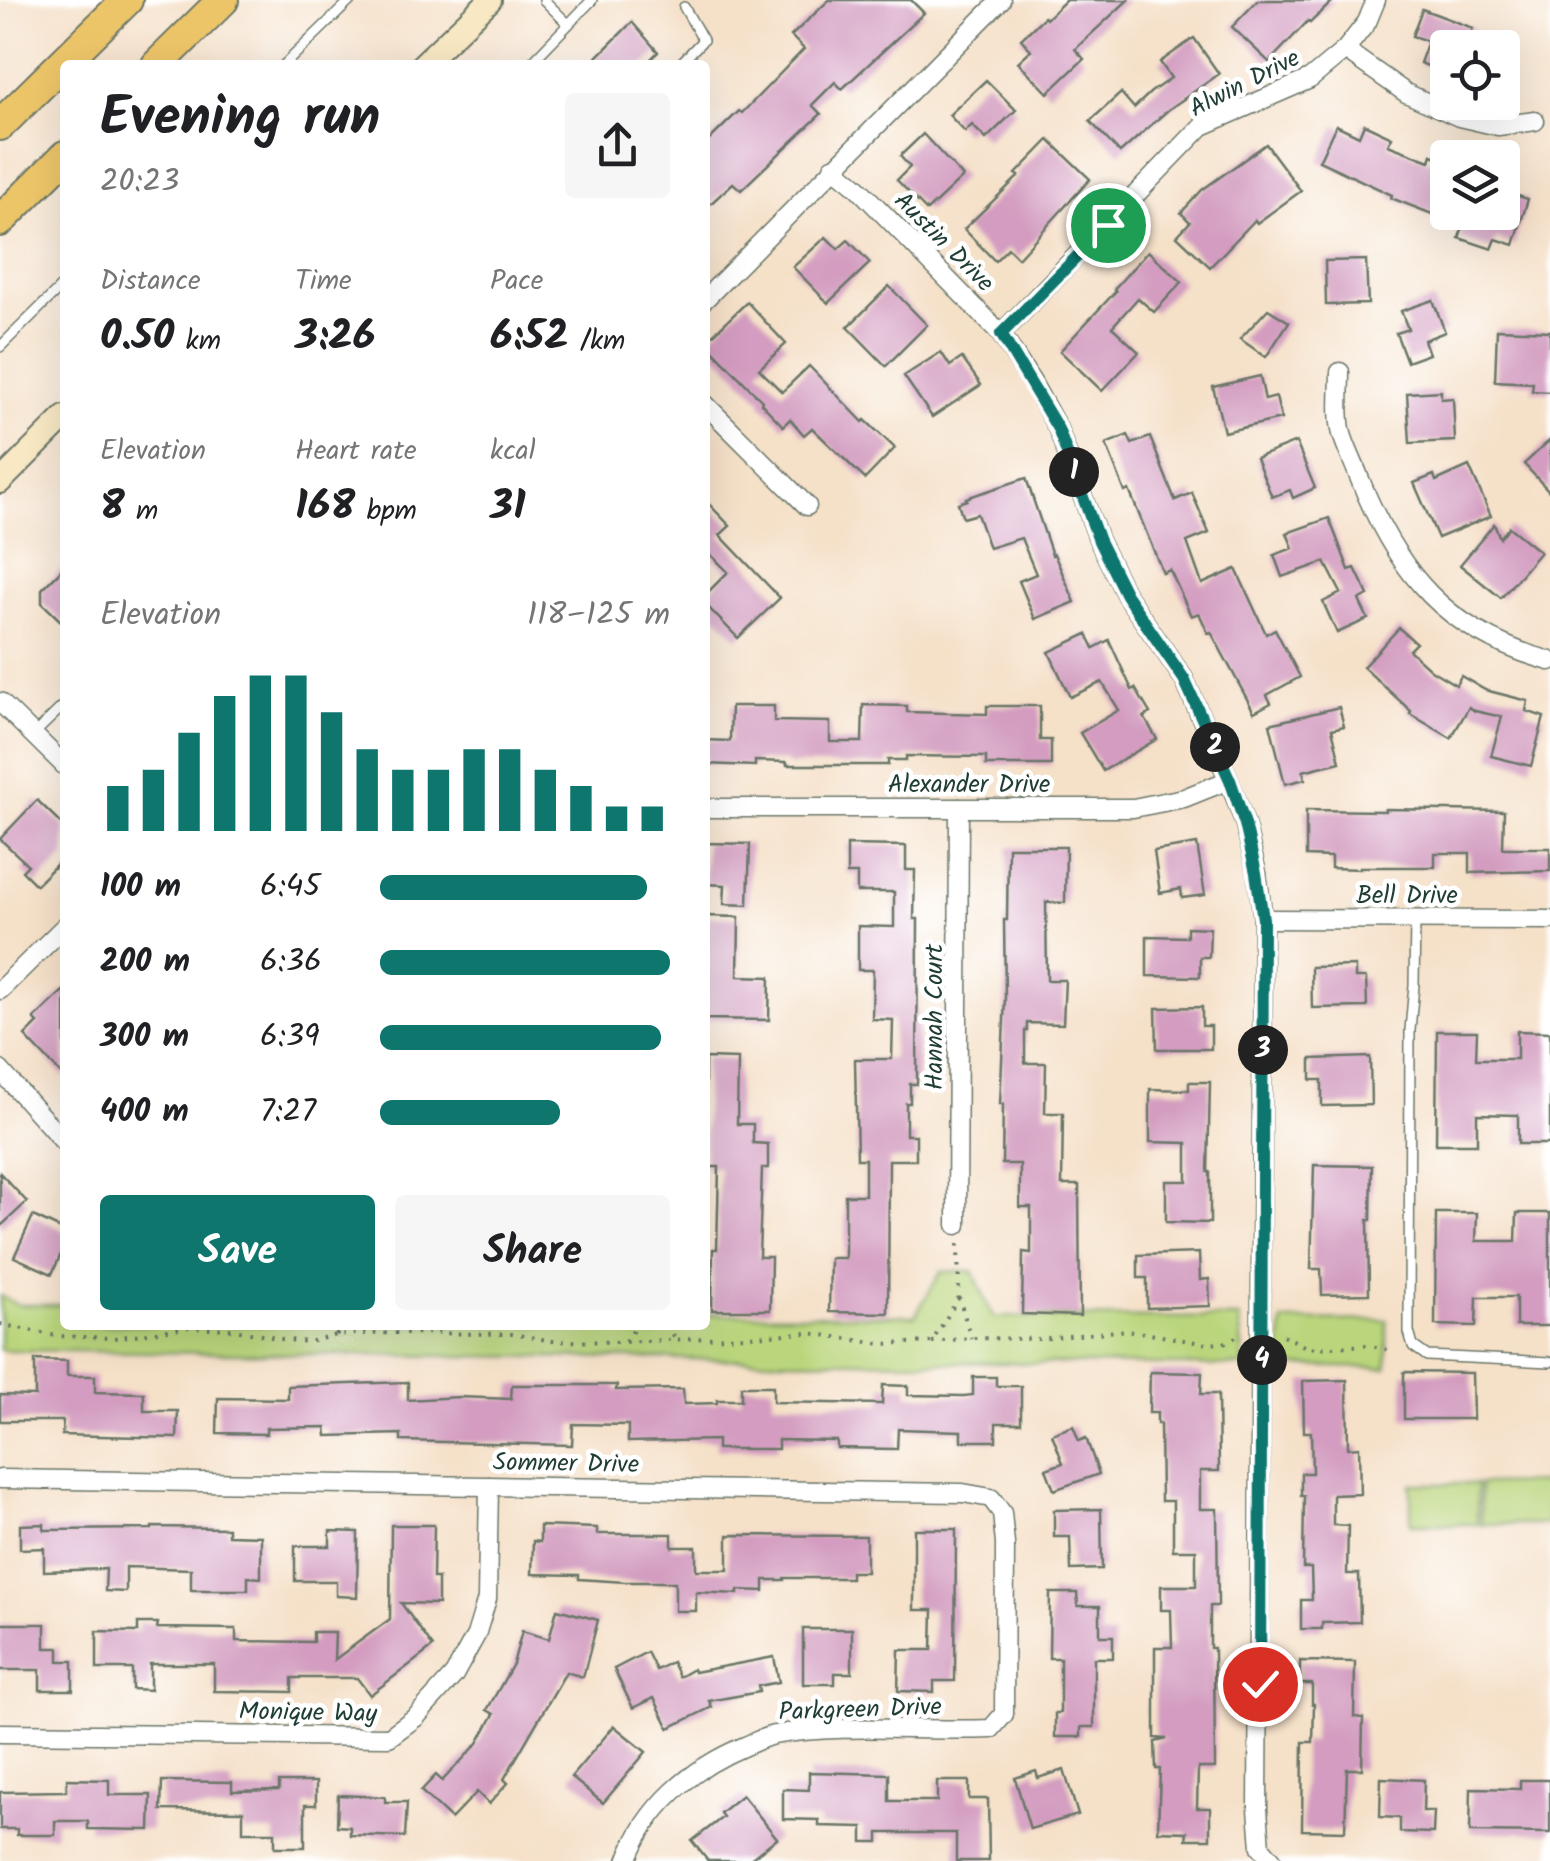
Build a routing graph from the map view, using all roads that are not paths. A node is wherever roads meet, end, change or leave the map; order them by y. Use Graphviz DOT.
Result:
graph roads {
  1 [pos="127,0"];
  2 [pos="222,0"];
  3 [pos="351,0"];
  4 [pos="490,0"];
  5 [pos="544,0"];
  6 [pos="1000,0"];
  7 [pos="1376,0"];
  8 [pos="589,1"];
  9 [pos="684,2"];
  10 [pos="568,24"];
  11 [pos="1345,50"];
  12 [pos="66,60"];
  13 [pos="162,60"];
  14 [pos="289,60"];
  15 [pos="427,60"];
  16 [pos="533,60"];
  17 [pos="683,60"];
  18 [pos="60,66"];
  19 [pos="1536,121"];
  20 [pos="0,125"];
  21 [pos="60,161"];
  22 [pos="834,167"];
  23 [pos="0,220"];
  24 [pos="60,288"];
  25 [pos="710,294"];
  26 [pos="1001,334"];
  27 [pos="0,348"];
  28 [pos="1340,372"];
  29 [pos="710,409"];
  30 [pos="60,422"];
  31 [pos="0,482"];
  32 [pos="807,506"];
  33 [pos="1550,661"];
  34 [pos="0,702"];
  35 [pos="60,709"];
  36 [pos="34,736"];
  37 [pos="60,761"];
  38 [pos="1230,780"];
  39 [pos="710,808"];
  40 [pos="959,808"];
  41 [pos="1263,919"];
  42 [pos="1415,920"];
  43 [pos="1550,920"];
  44 [pos="60,931"];
  45 [pos="0,990"];
  46 [pos="0,1070"];
  47 [pos="60,1137"];
  48 [pos="957,1225"];
  49 [pos="1550,1362"];
  50 [pos="0,1478"];
  51 [pos="489,1486"];
  52 [pos="1003,1635"];
  53 [pos="0,1734"];
  54 [pos="626,1861"];
  55 [pos="1273,1861"];
  1 -- 12 [label="highway"];
  2 -- 13 [label="highway"];
  3 -- 14 [label="lane"];
  4 -- 15 [label="street"];
  5 -- 10 [label="lane"];
  6 -- 22 [label="street"];
  7 -- 11 [label="street, Alwin Drive"];
  8 -- 10 [label="lane"];
  9 -- 17 [label="lane"];
  10 -- 16 [label="lane"];
  11 -- 19 [label="street"];
  11 -- 26 [label="street, Alwin Drive"];
  18 -- 20 [label="highway"];
  21 -- 23 [label="highway"];
  22 -- 25 [label="street"];
  22 -- 26 [label="street, Austin Drive"];
  24 -- 27 [label="lane"];
  26 -- 38 [label="street, Austin Drive"];
  28 -- 33 [label="street"];
  29 -- 32 [label="street"];
  30 -- 31 [label="street"];
  34 -- 36 [label="street"];
  35 -- 36 [label="lane"];
  36 -- 37 [label="street"];
  38 -- 40 [label="street, Alexander Drive"];
  38 -- 41 [label="street, Austin Drive"];
  39 -- 40 [label="street, Alexander Drive"];
  40 -- 48 [label="street, Hannah Court"];
  41 -- 42 [label="street, Bell Drive"];
  41 -- 55 [label="street, Austin Drive"];
  42 -- 43 [label="street, Bell Drive"];
  42 -- 49 [label="lane"];
  44 -- 45 [label="street"];
  46 -- 47 [label="street"];
  50 -- 51 [label="street, Sommer Drive"];
  51 -- 52 [label="street, Sommer Drive"];
  51 -- 53 [label="street, Monique Way"];
  52 -- 54 [label="street, Parkgreen Drive"];
}
